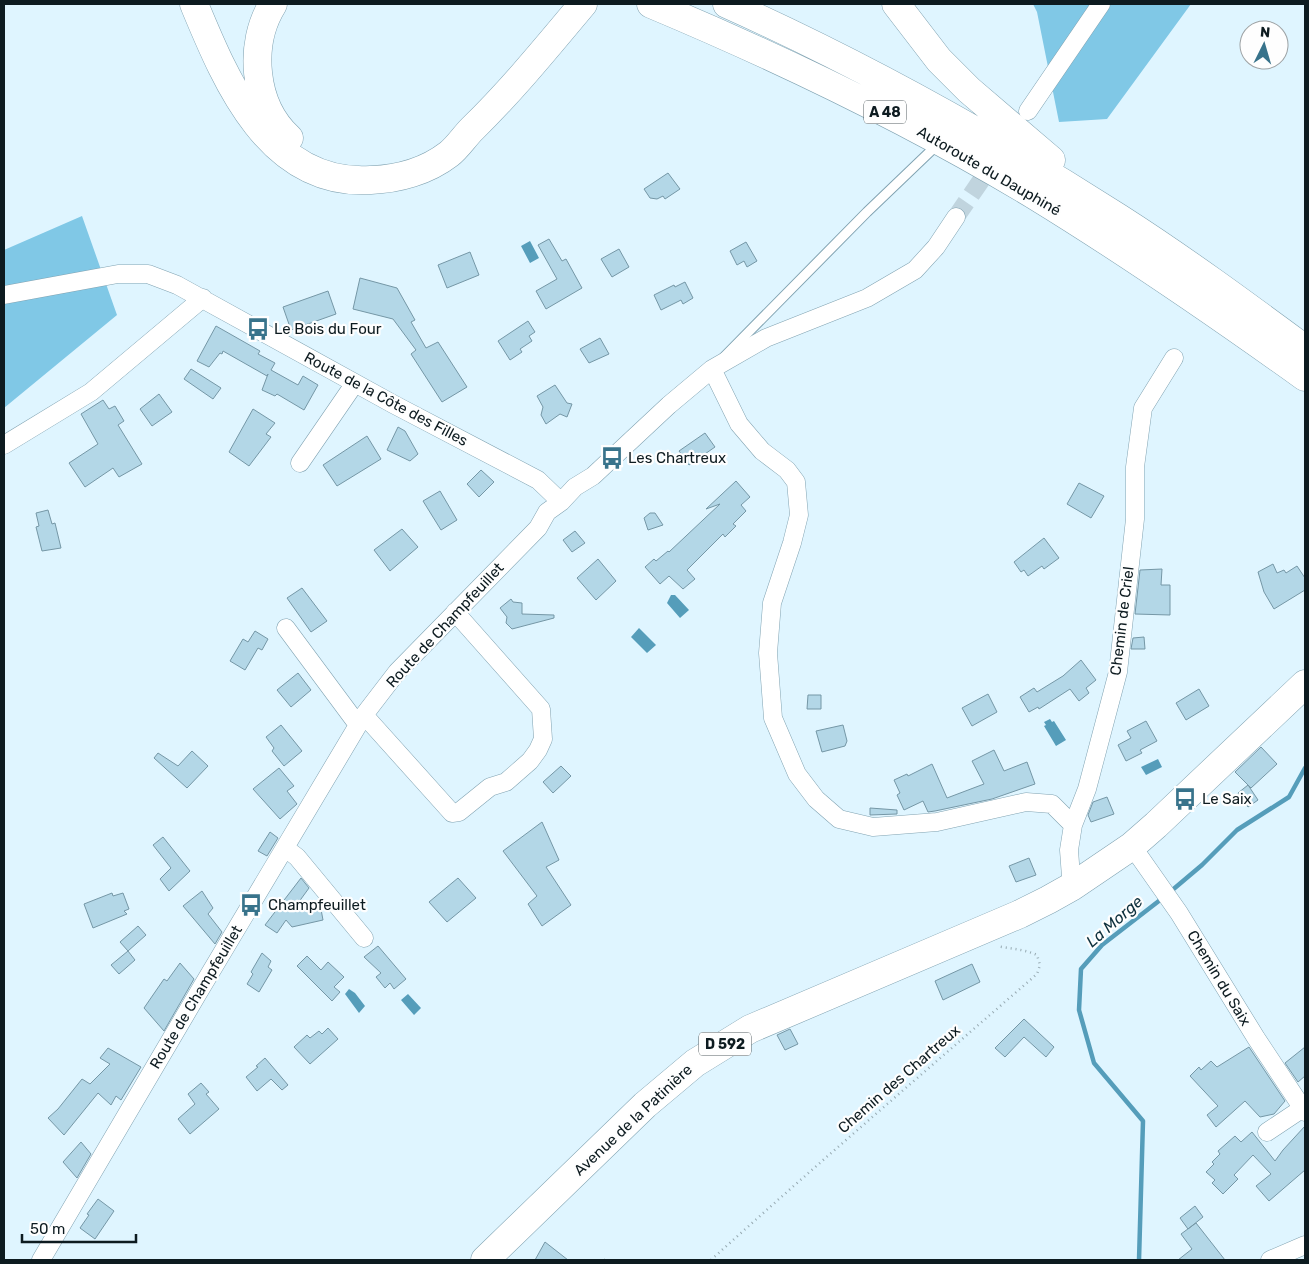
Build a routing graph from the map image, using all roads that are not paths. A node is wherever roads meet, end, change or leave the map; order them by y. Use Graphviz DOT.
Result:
graph roads {
  1 [pos="194,4"];
  2 [pos="273,4"];
  3 [pos="583,4"];
  4 [pos="650,4"];
  5 [pos="727,4"];
  6 [pos="896,4"];
  7 [pos="1101,4"];
  8 [pos="1028,111"];
  9 [pos="472,130"];
  10 [pos="940,143"];
  11 [pos="956,217"];
  12 [pos="1121,219"];
  13 [pos="4,295"];
  14 [pos="203,298"];
  15 [pos="1305,348"];
  16 [pos="1174,358"];
  17 [pos="712,369"];
  18 [pos="1305,377"];
  19 [pos="355,383"];
  20 [pos="4,445"];
  21 [pos="300,463"];
  22 [pos="561,502"];
  23 [pos="455,612"];
  24 [pos="286,628"];
  25 [pos="1305,684"];
  26 [pos="361,720"];
  27 [pos="1073,824"];
  28 [pos="1132,846"];
  29 [pos="286,848"];
  30 [pos="1073,886"];
  31 [pos="364,938"];
  32 [pos="1304,1110"];
  33 [pos="1267,1132"];
  34 [pos="1305,1245"];
  35 [pos="41,1260"];
  36 [pos="486,1260"];
  37 [pos="1270,1260"];
  1 -- 9 [label="main road"];
  2 -- 9 [label="main road"];
  3 -- 9 [label="main road"];
  4 -- 10 [label="main road, Autoroute du Dauphiné / A 48"];
  5 -- 12 [label="main road, Autoroute du Dauphiné / A 48"];
  6 -- 12 [label="main road"];
  7 -- 8 [label="street"];
  10 -- 17 [label="lane"];
  10 -- 18 [label="main road, Autoroute du Dauphiné / A 48"];
  11 -- 17 [label="street, Route de Champfeuillet"];
  12 -- 15 [label="main road, Autoroute du Dauphiné / A 48"];
  13 -- 14 [label="street, Route de la Côte des Filles"];
  14 -- 19 [label="street, Route de la Côte des Filles"];
  14 -- 20 [label="street"];
  16 -- 27 [label="street, Chemin de Criel"];
  17 -- 22 [label="street, Route de Champfeuillet"];
  17 -- 27 [label="street"];
  19 -- 21 [label="street"];
  19 -- 22 [label="street, Route de la Côte des Filles"];
  22 -- 23 [label="street, Route de Champfeuillet"];
  23 -- 26 [label="street, Route de Champfeuillet"];
  23 -- 26 [label="street"];
  24 -- 26 [label="street"];
  25 -- 28 [label="main road, D 592"];
  26 -- 29 [label="street, Route de Champfeuillet"];
  27 -- 30 [label="street, Chemin de Criel"];
  28 -- 30 [label="main road, D 592"];
  28 -- 32 [label="street, Chemin du Saix"];
  29 -- 31 [label="street"];
  29 -- 35 [label="street, Route de Champfeuillet"];
  30 -- 36 [label="main road, Avenue de la Patinière / D 592"];
  32 -- 33 [label="street"];
  34 -- 37 [label="street"];
}
